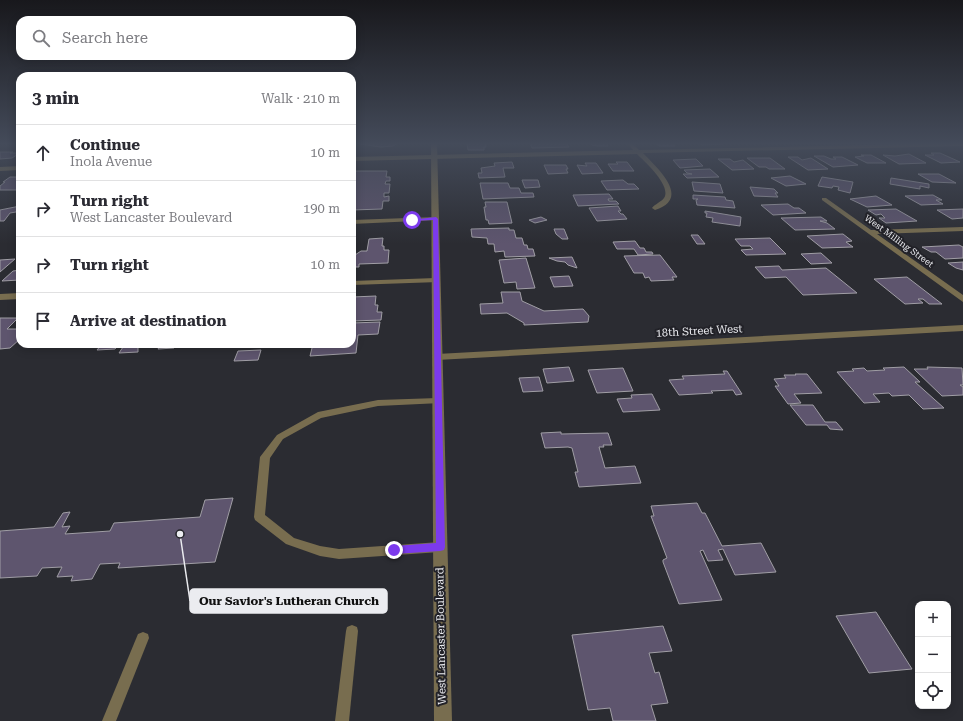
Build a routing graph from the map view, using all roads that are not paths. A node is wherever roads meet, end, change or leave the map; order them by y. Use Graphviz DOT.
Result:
graph roads {
  1 [pos="435,177"];
  2 [pos="661,177"];
  3 [pos="824,199"];
  4 [pos="655,208"];
  5 [pos="436,219"];
  6 [pos="356,222"];
  7 [pos="963,229"];
  8 [pos="869,232"];
  9 [pos="436,280"];
  10 [pos="356,283"];
  11 [pos="16,296"];
  12 [pos="0,297"];
  13 [pos="963,299"];
  14 [pos="963,328"];
  15 [pos="437,357"];
  16 [pos="438,401"];
  17 [pos="440,547"];
  18 [pos="352,631"];
  19 [pos="143,638"];
  20 [pos="109,721"];
  21 [pos="342,721"];
  22 [pos="443,721"];
  1 -- 5 [label="street, West Lancaster Boulevard"];
  2 -- 4 [label="street"];
  3 -- 8 [label="street, West Milling Street"];
  5 -- 6 [label="street"];
  5 -- 9 [label="street, West Lancaster Boulevard"];
  7 -- 8 [label="street"];
  8 -- 13 [label="street, West Milling Street"];
  9 -- 10 [label="street"];
  9 -- 15 [label="street, West Lancaster Boulevard"];
  11 -- 12 [label="street"];
  14 -- 15 [label="street, 18th Street West"];
  15 -- 16 [label="street, West Lancaster Boulevard"];
  16 -- 17 [label="street, West Lancaster Boulevard"];
  16 -- 17 [label="lane"];
  17 -- 22 [label="street, West Lancaster Boulevard"];
  18 -- 21 [label="lane"];
  19 -- 20 [label="lane"];
}
